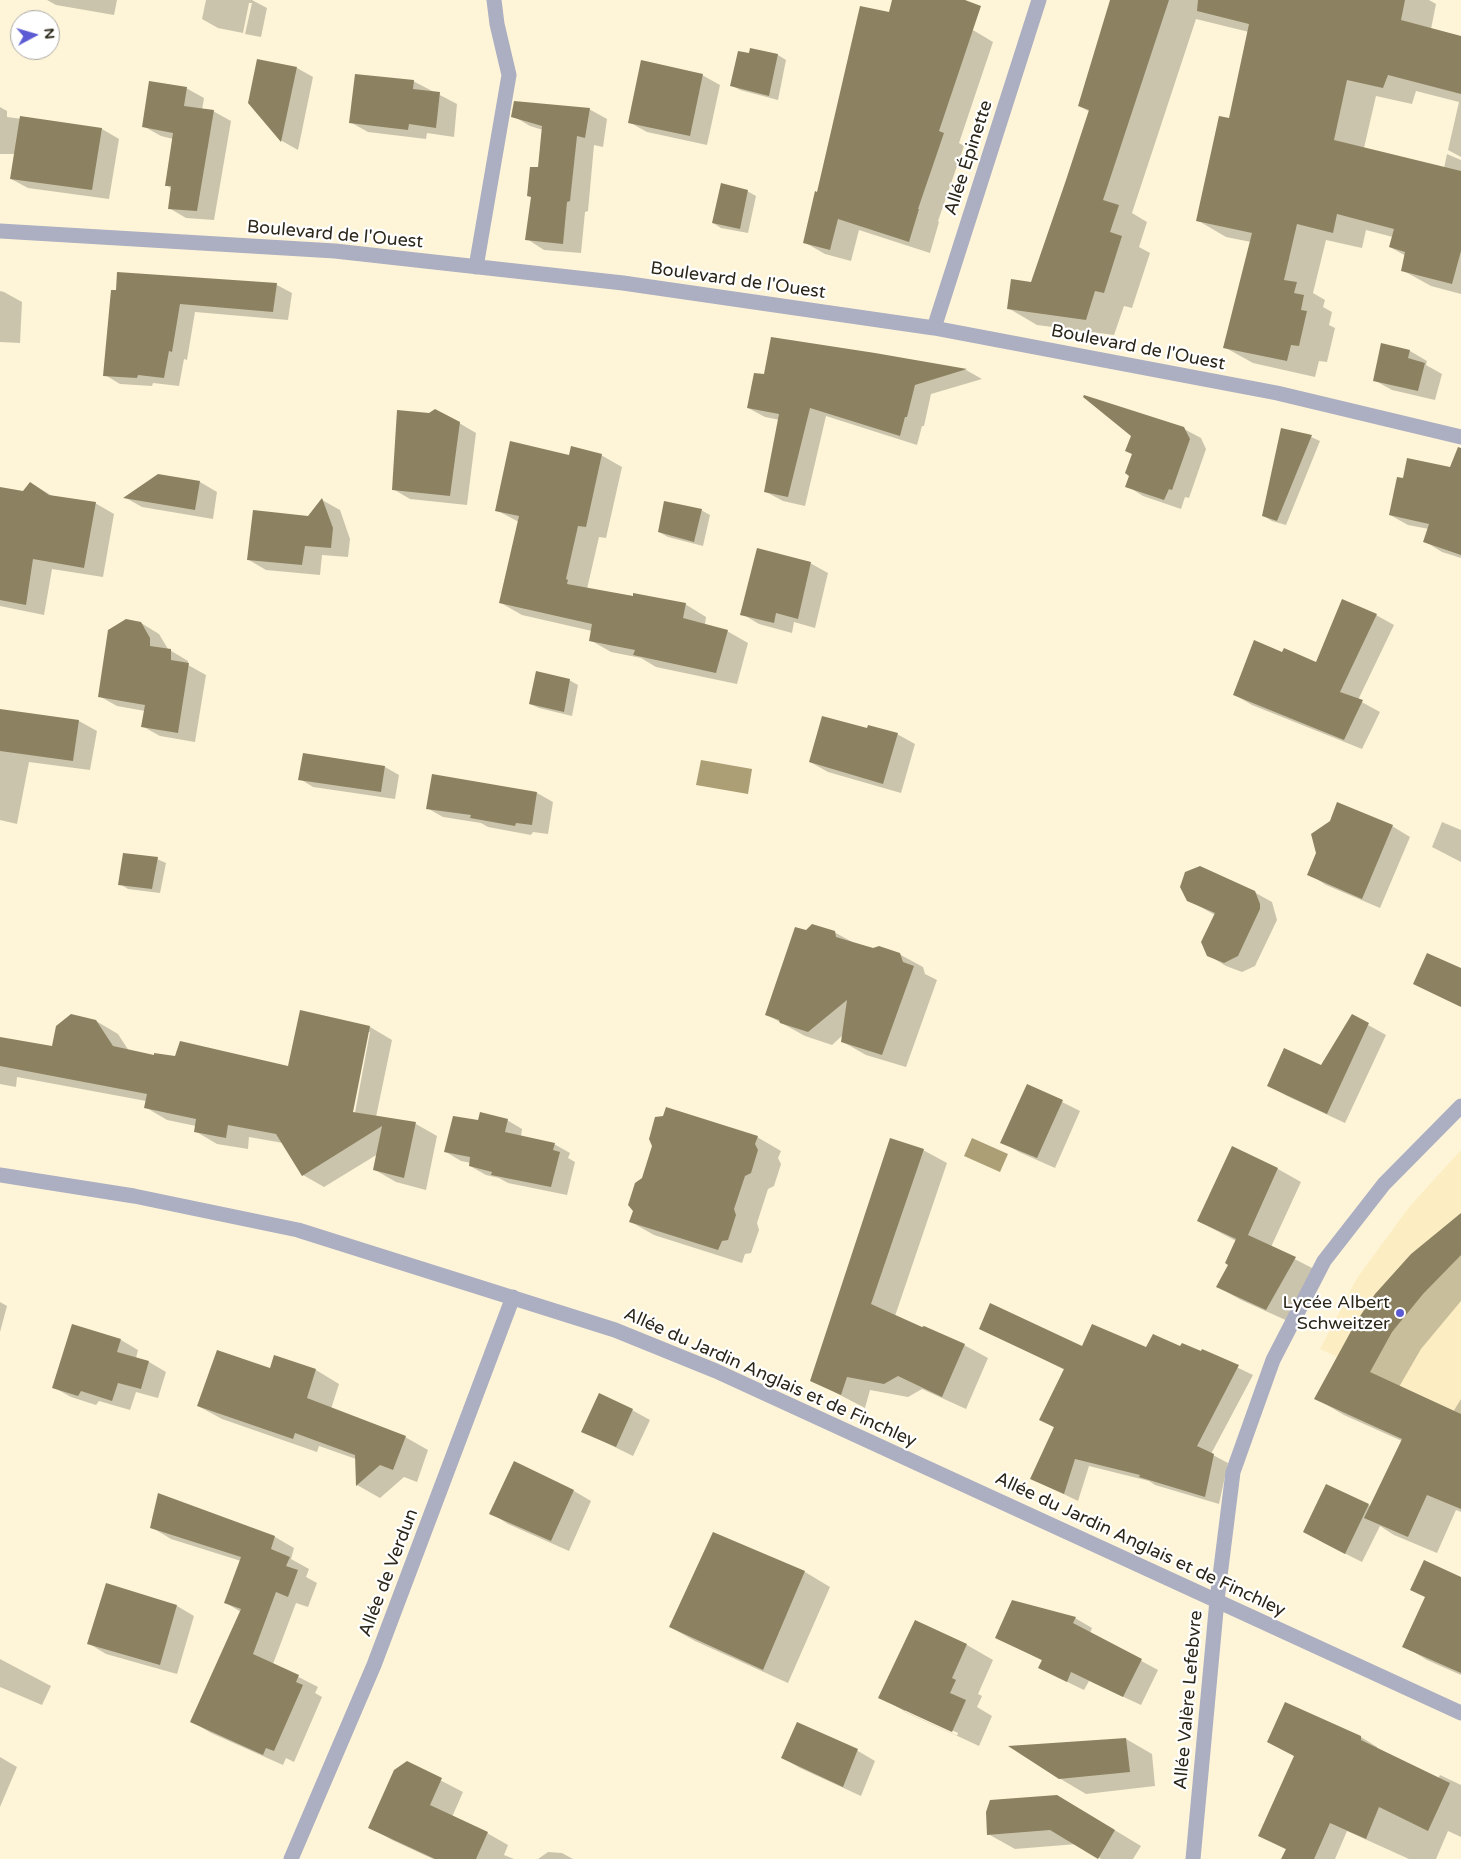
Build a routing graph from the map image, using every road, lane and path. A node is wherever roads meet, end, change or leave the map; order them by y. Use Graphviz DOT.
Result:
graph roads {
  1 [pos="494,0"];
  2 [pos="1039,0"];
  3 [pos="0,231"];
  4 [pos="476,267"];
  5 [pos="934,328"];
  6 [pos="1461,437"];
  7 [pos="1461,1106"];
  8 [pos="0,1175"];
  9 [pos="514,1297"];
  10 [pos="1217,1600"];
  11 [pos="1461,1713"];
  12 [pos="291,1859"];
  13 [pos="1193,1859"];
  1 -- 4 [label="street"];
  2 -- 5 [label="street, Allée Épinette"];
  3 -- 4 [label="street, Boulevard de l'Ouest"];
  4 -- 5 [label="street, Boulevard de l'Ouest"];
  5 -- 6 [label="street, Boulevard de l'Ouest"];
  7 -- 10 [label="street, Allée Valère Lefebvre"];
  8 -- 9 [label="street, Allée du Jardin Anglais et de Finchley"];
  9 -- 10 [label="street, Allée du Jardin Anglais et de Finchley"];
  9 -- 12 [label="street, Allée de Verdun"];
  10 -- 11 [label="street, Allée du Jardin Anglais et de Finchley"];
  10 -- 13 [label="street, Allée Valère Lefebvre"];
}
